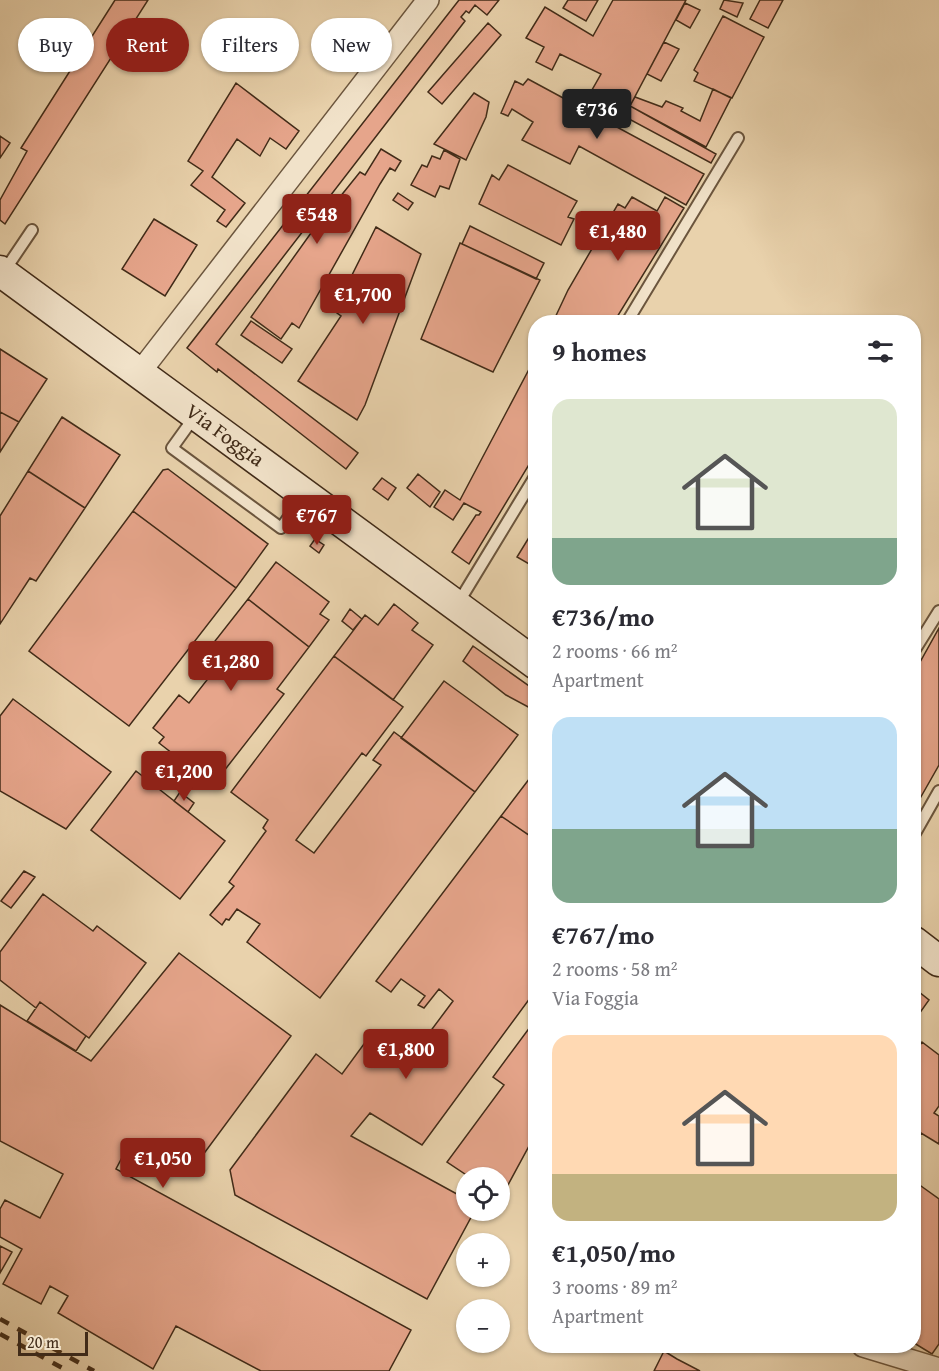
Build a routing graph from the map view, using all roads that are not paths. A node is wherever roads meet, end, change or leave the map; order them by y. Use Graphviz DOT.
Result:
graph roads {
  1 [pos="428,0"];
  2 [pos="738,138"];
  3 [pos="32,230"];
  4 [pos="2,272"];
  5 [pos="631,315"];
  6 [pos="140,372"];
  7 [pos="196,414"];
  8 [pos="528,487"];
  9 [pos="306,494"];
  10 [pos="456,606"];
  11 [pos="939,611"];
  12 [pos="921,640"];
  13 [pos="528,658"];
  14 [pos="939,791"];
  15 [pos="921,823"];
  16 [pos="921,947"];
  17 [pos="939,961"];
  18 [pos="886,1353"];
  19 [pos="939,1369"];
  1 -- 6 [label="street"];
  2 -- 5 [label="lane"];
  3 -- 4 [label="lane"];
  4 -- 6 [label="main road, Via Foggia"];
  6 -- 7 [label="main road, Via Foggia"];
  7 -- 9 [label="main road, Via Foggia"];
  7 -- 9 [label="lane"];
  8 -- 10 [label="lane"];
  9 -- 10 [label="main road, Via Foggia"];
  10 -- 13 [label="main road, Via Foggia"];
  11 -- 12 [label="lane"];
  14 -- 15 [label="lane"];
  16 -- 17 [label="main road"];
  18 -- 19 [label="street"];
}
